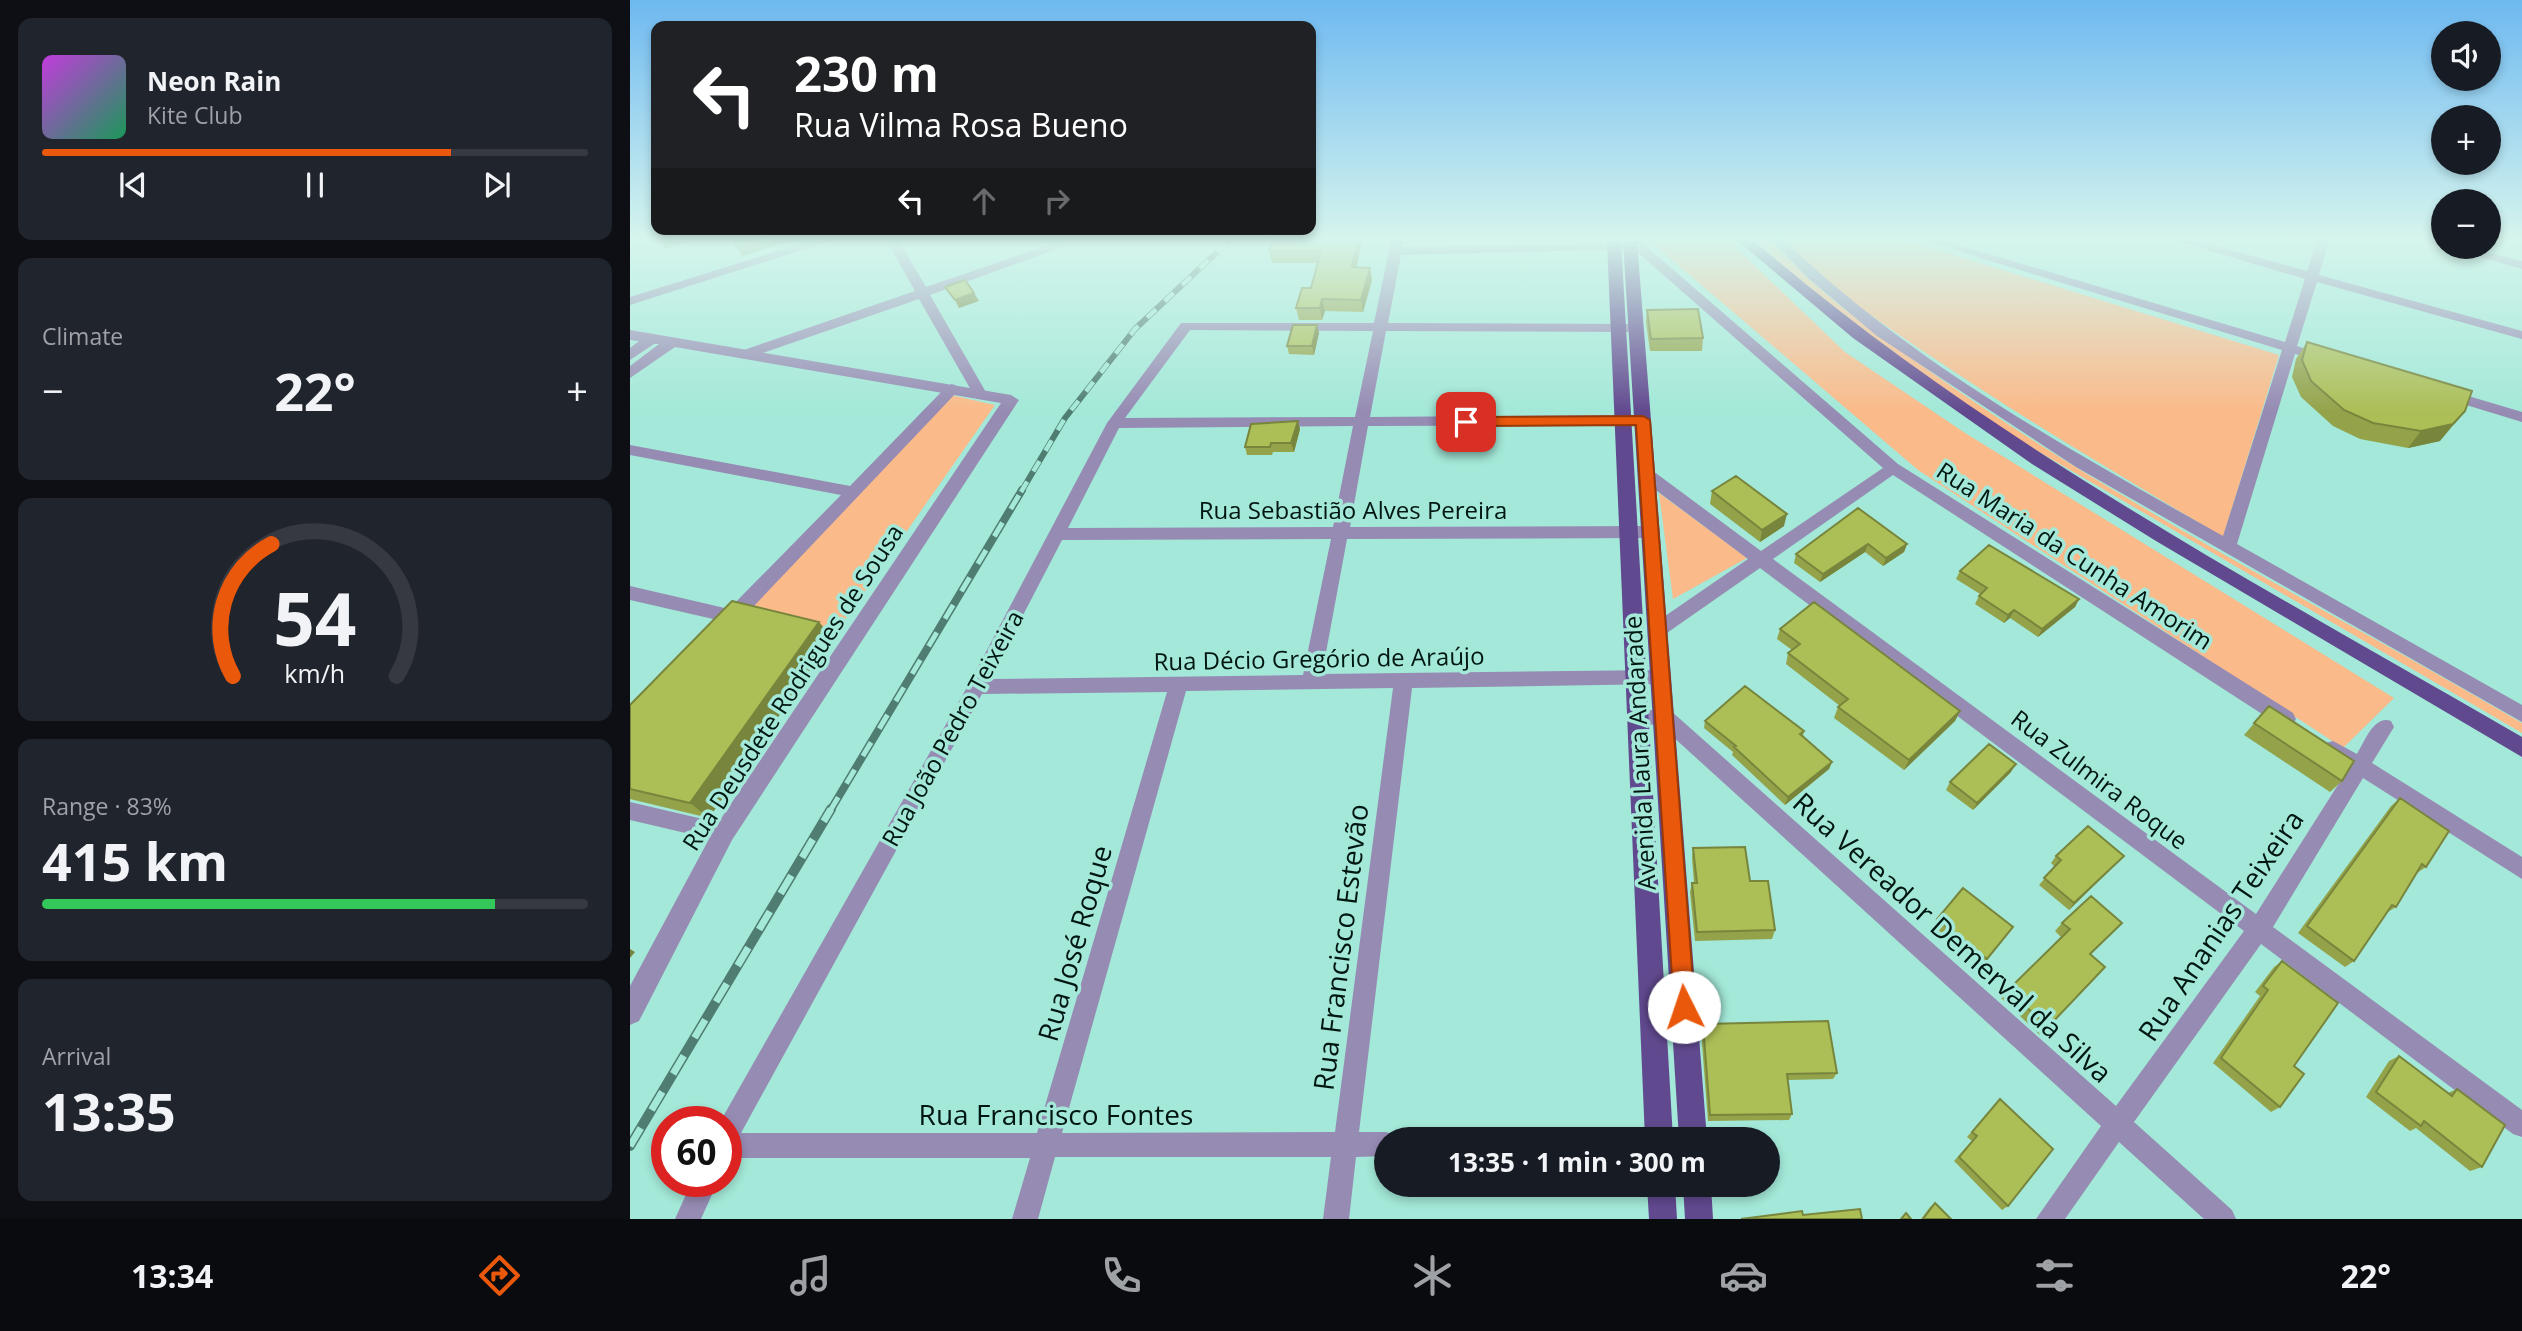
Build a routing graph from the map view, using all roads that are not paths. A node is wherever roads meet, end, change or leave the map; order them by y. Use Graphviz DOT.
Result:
graph roads {
  1 [pos="909,298"];
  2 [pos="926,298"];
  3 [pos="1386,298"];
  4 [pos="1626,298"];
  5 [pos="1689,298"];
  6 [pos="1812,298"];
  7 [pos="1841,298"];
  8 [pos="2129,298"];
  9 [pos="2306,298"];
  10 [pos="2388,298"];
  11 [pos="1627,328"];
  12 [pos="1380,329"];
  13 [pos="630,335"];
  14 [pos="2522,335"];
  15 [pos="652,338"];
  16 [pos="672,342"];
  17 [pos="2290,348"];
  18 [pos="746,354"];
  19 [pos="630,355"];
  20 [pos="2341,363"];
  21 [pos="630,373"];
  22 [pos="952,389"];
  23 [pos="2432,390"];
  24 [pos="980,394"];
  25 [pos="2522,417"];
  26 [pos="1633,421"];
  27 [pos="1362,422"];
  28 [pos="1114,423"];
  29 [pos="630,450"];
  30 [pos="1893,468"];
  31 [pos="1647,474"];
  32 [pos="853,492"];
  33 [pos="1651,532"];
  34 [pos="1056,534"];
  35 [pos="1340,534"];
  36 [pos="1628,534"];
  37 [pos="2228,547"];
  38 [pos="1761,559"];
  39 [pos="630,593"];
  40 [pos="733,617"];
  41 [pos="1658,631"];
  42 [pos="714,636"];
  43 [pos="1636,677"];
  44 [pos="1661,677"];
  45 [pos="1403,682"];
  46 [pos="1311,683"];
  47 [pos="1179,684"];
  48 [pos="977,687"];
  49 [pos="2522,714"];
  50 [pos="1664,717"];
  51 [pos="1638,718"];
  52 [pos="2384,727"];
  53 [pos="2522,748"];
  54 [pos="2361,766"];
  55 [pos="630,811"];
  56 [pos="724,833"];
  57 [pos="2522,869"];
  58 [pos="2259,929"];
  59 [pos="630,1012"];
  60 [pos="742,1107"];
  61 [pos="2117,1125"];
  62 [pos="2522,1125"];
  63 [pos="1658,1127"];
  64 [pos="1692,1127"];
  65 [pos="1345,1144"];
  66 [pos="1374,1144"];
  67 [pos="742,1146"];
  68 [pos="1046,1146"];
  69 [pos="698,1197"];
  70 [pos="1662,1197"];
  71 [pos="1697,1197"];
  72 [pos="688,1219"];
  73 [pos="1025,1219"];
  74 [pos="1336,1219"];
  75 [pos="1663,1219"];
  76 [pos="1699,1219"];
  77 [pos="2049,1219"];
  78 [pos="2223,1219"];
  1 -- 18 [label="street"];
  2 -- 24 [label="street"];
  3 -- 12 [label="street"];
  4 -- 11 [label="main road, Avenida Laura Andarade"];
  5 -- 30 [label="street, Rua Maria da Cunha Amorim"];
  6 -- 53 [label="main road"];
  7 -- 37 [label="street"];
  8 -- 17 [label="street"];
  9 -- 17 [label="street"];
  10 -- 14 [label="street"];
  11 -- 12 [label="street"];
  11 -- 26 [label="main road, Avenida Laura Andarade"];
  12 -- 27 [label="street"];
  12 -- 28 [label="street, Rua João Pedro Teixeira"];
  13 -- 15 [label="street"];
  15 -- 16 [label="street"];
  15 -- 19 [label="street"];
  16 -- 18 [label="street"];
  16 -- 21 [label="street"];
  17 -- 20 [label="street"];
  17 -- 37 [label="street"];
  18 -- 22 [label="street"];
  22 -- 24 [label="street"];
  22 -- 32 [label="street"];
  23 -- 25 [label="street"];
  24 -- 56 [label="street, Rua Deusdete Rodrigues de Sousa"];
  26 -- 27 [label="street"];
  26 -- 31 [label="main road"];
  26 -- 36 [label="main road, Avenida Laura Andarade"];
  27 -- 28 [label="street"];
  27 -- 35 [label="street"];
  28 -- 34 [label="street, Rua João Pedro Teixeira"];
  29 -- 32 [label="street"];
  30 -- 38 [label="street"];
  30 -- 54 [label="street, Rua Maria da Cunha Amorim"];
  31 -- 33 [label="main road"];
  31 -- 38 [label="street, Rua Zulmira Roque"];
  32 -- 40 [label="street"];
  33 -- 36 [label="street, Rua Sebastião Alves Pereira"];
  33 -- 41 [label="main road"];
  34 -- 35 [label="street, Rua Sebastião Alves Pereira"];
  34 -- 48 [label="street, Rua João Pedro Teixeira"];
  35 -- 36 [label="street, Rua Sebastião Alves Pereira"];
  35 -- 46 [label="street"];
  36 -- 43 [label="main road, Avenida Laura Andarade"];
  37 -- 49 [label="street"];
  38 -- 41 [label="street"];
  38 -- 58 [label="street, Rua Zulmira Roque"];
  39 -- 40 [label="street"];
  40 -- 42 [label="street"];
  41 -- 44 [label="main road"];
  43 -- 44 [label="street, Rua Décio Gregório de Araújo"];
  43 -- 45 [label="street, Rua Décio Gregório de Araújo"];
  43 -- 51 [label="main road, Avenida Laura Andarade"];
  44 -- 50 [label="main road"];
  45 -- 46 [label="street, Rua Décio Gregório de Araújo"];
  45 -- 65 [label="street, Rua Francisco Estevão"];
  46 -- 47 [label="street, Rua Décio Gregório de Araújo"];
  47 -- 48 [label="street, Rua Décio Gregório de Araújo"];
  47 -- 68 [label="street, Rua José Roque"];
  48 -- 60 [label="street, Rua João Pedro Teixeira"];
  50 -- 51 [label="street"];
  50 -- 61 [label="street, Rua Vereador Demerval da Silva"];
  50 -- 64 [label="main road"];
  51 -- 63 [label="main road, Avenida Laura Andarade"];
  52 -- 54 [label="street, Rua Ananias Teixeira"];
  54 -- 57 [label="street, Rua Maria da Cunha Amorim"];
  54 -- 58 [label="street, Rua Ananias Teixeira"];
  55 -- 56 [label="street"];
  56 -- 59 [label="street, Rua Deusdete Rodrigues de Sousa"];
  58 -- 61 [label="street, Rua Ananias Teixeira"];
  58 -- 62 [label="street, Rua Zulmira Roque"];
  61 -- 77 [label="street, Rua Ananias Teixeira"];
  61 -- 78 [label="street, Rua Vereador Demerval da Silva"];
  65 -- 66 [label="street, Rua Francisco Fontes"];
  65 -- 68 [label="street, Rua Francisco Fontes"];
  65 -- 74 [label="street, Rua Francisco Estevão"];
  67 -- 68 [label="street, Rua Francisco Fontes"];
  68 -- 73 [label="street, Rua José Roque"];
  69 -- 72 [label="street"];
  70 -- 75 [label="main road"];
  71 -- 76 [label="main road"];
}
